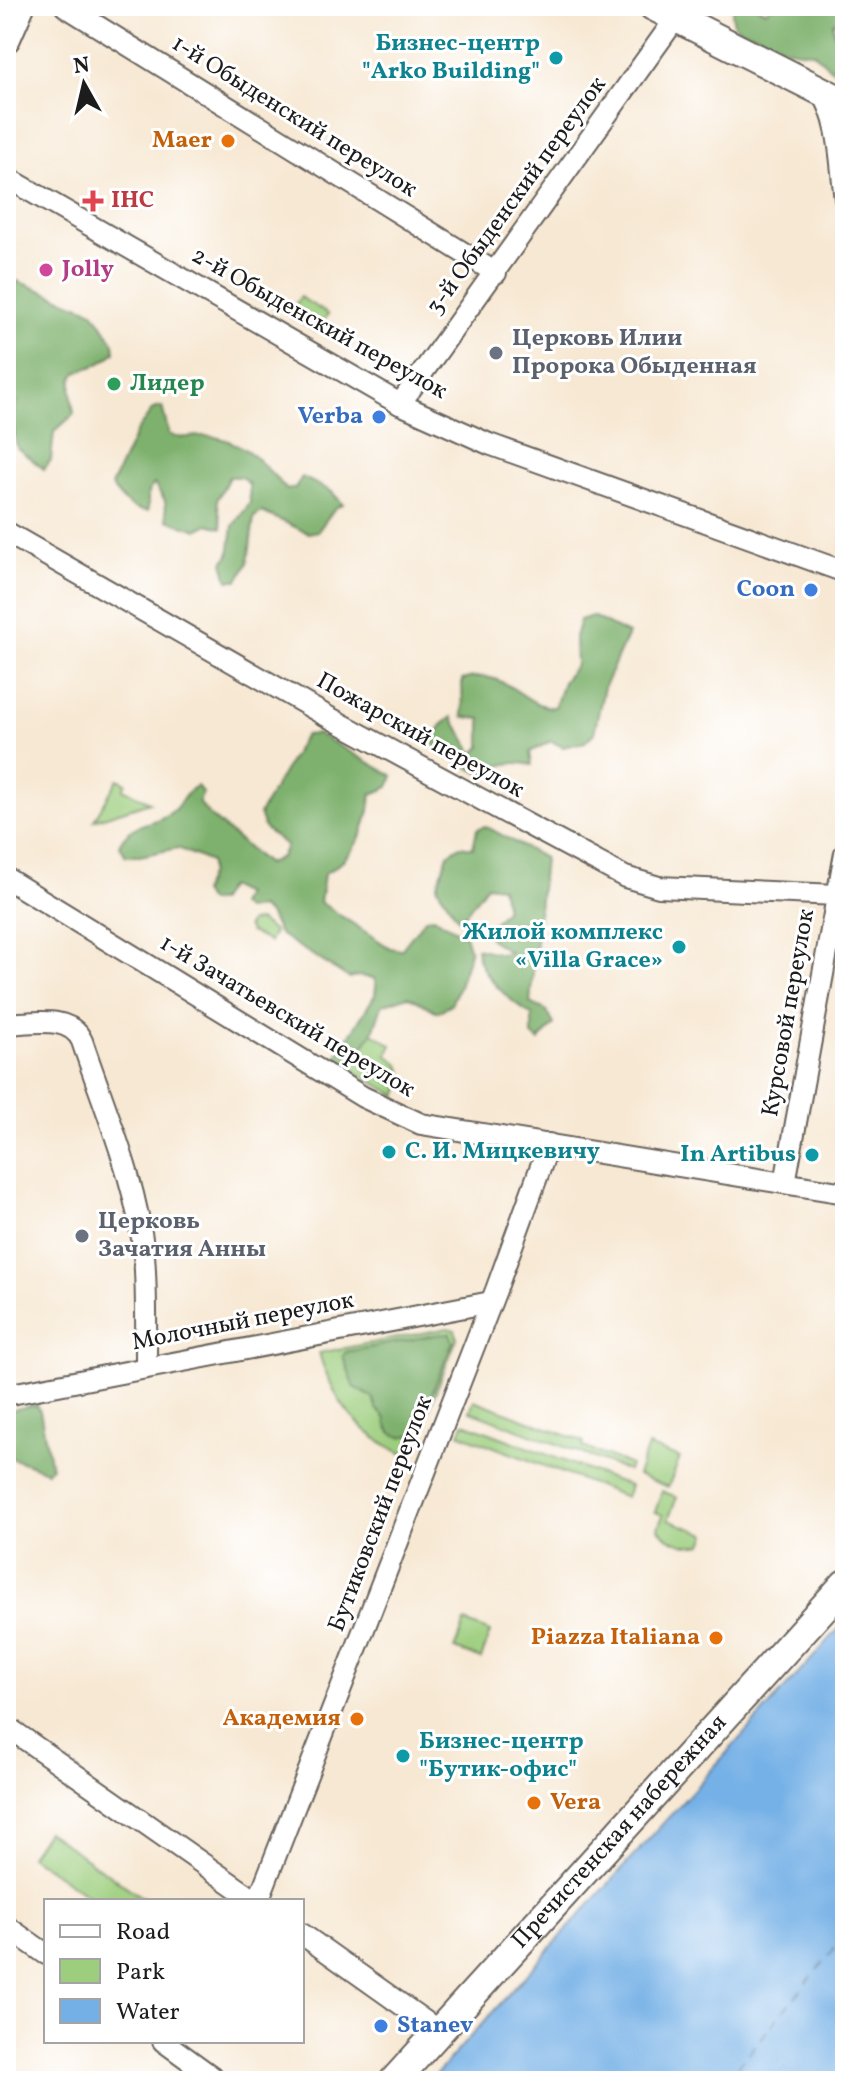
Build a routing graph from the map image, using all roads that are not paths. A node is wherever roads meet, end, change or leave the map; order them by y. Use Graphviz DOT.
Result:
graph roads {
  1 [pos="20,6"];
  2 [pos="65,6"];
  3 [pos="664,12"];
  4 [pos="6,38"];
  5 [pos="833,97"];
  6 [pos="6,177"];
  7 [pos="845,199"];
  8 [pos="496,273"];
  9 [pos="400,404"];
  10 [pos="6,532"];
  11 [pos="845,572"];
  12 [pos="845,853"];
  13 [pos="6,878"];
  14 [pos="837,895"];
  15 [pos="6,1024"];
  16 [pos="549,1144"];
  17 [pos="785,1183"];
  18 [pos="845,1193"];
  19 [pos="491,1302"];
  20 [pos="146,1366"];
  21 [pos="6,1395"];
  22 [pos="845,1584"];
  23 [pos="6,1726"];
  24 [pos="254,1899"];
  25 [pos="258,1899"];
  26 [pos="6,1926"];
  27 [pos="304,1935"];
  28 [pos="44,1953"];
  29 [pos="440,2032"];
  30 [pos="166,2043"];
  31 [pos="218,2081"];
  32 [pos="394,2081"];
  1 -- 4 [label="main road"];
  2 -- 8 [label="street, 1-й Обыденский переулок"];
  3 -- 5 [label="main road"];
  3 -- 8 [label="street, 3-й Обыденский переулок"];
  5 -- 7 [label="street"];
  6 -- 9 [label="street, 2-й Обыденский переулок"];
  8 -- 9 [label="street, 3-й Обыденский переулок"];
  9 -- 11 [label="street, 2-й Обыденский переулок"];
  10 -- 14 [label="street, Пожарский переулок"];
  12 -- 14 [label="street, Курсовой переулок"];
  13 -- 16 [label="street, 1-й Зачатьевский переулок"];
  14 -- 17 [label="street, Курсовой переулок"];
  15 -- 20 [label="street"];
  16 -- 17 [label="street, 1-й Зачатьевский переулок"];
  16 -- 19 [label="street, Бутиковский переулок"];
  17 -- 18 [label="street, 1-й Зачатьевский переулок"];
  19 -- 20 [label="street, Молочный переулок"];
  19 -- 25 [label="street, Бутиковский переулок"];
  20 -- 21 [label="street, Молочный переулок"];
  22 -- 29 [label="main road, Пречистенская набережная"];
  23 -- 24 [label="street"];
  26 -- 28 [label="street"];
  27 -- 29 [label="street"];
  29 -- 32 [label="main road, Пречистенская набережная"];
  30 -- 31 [label="street"];
}
